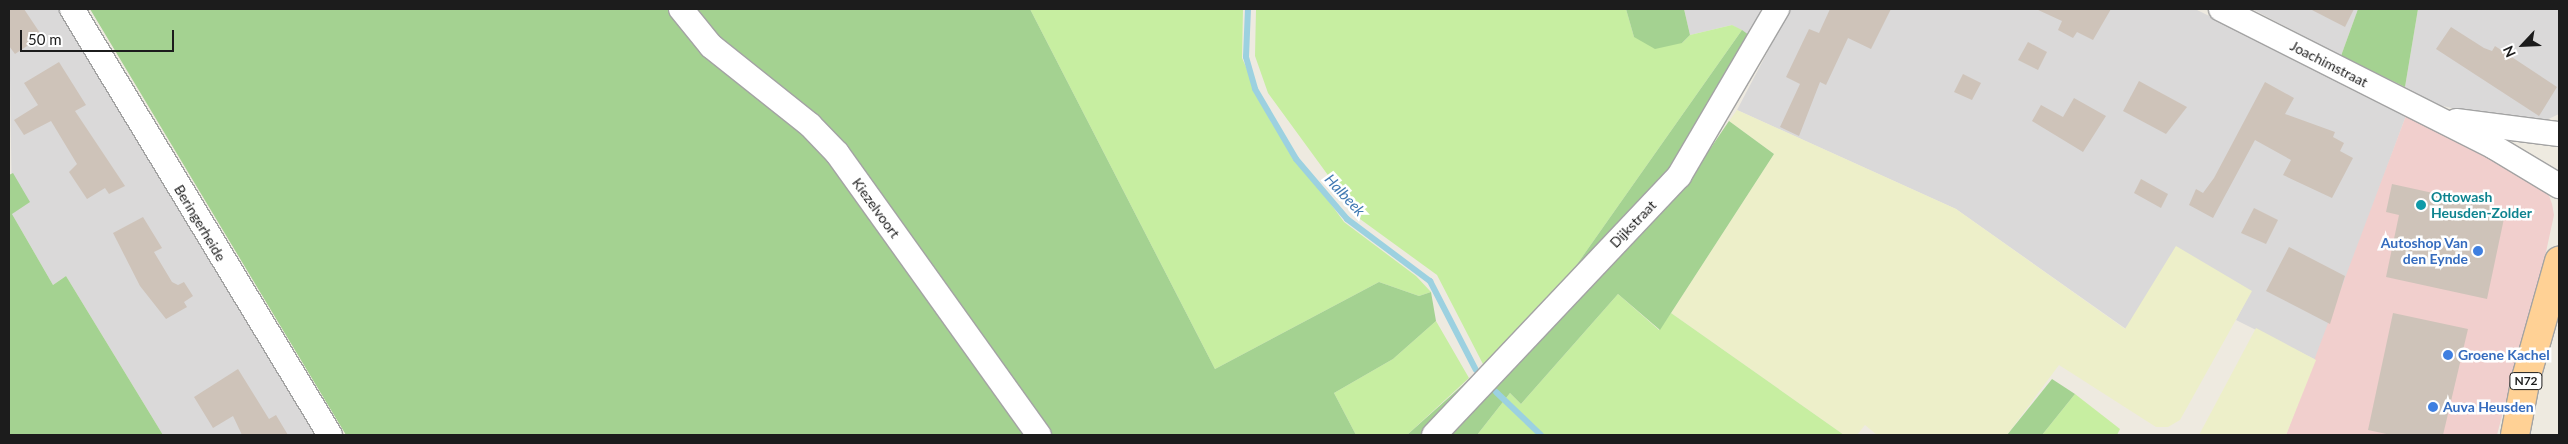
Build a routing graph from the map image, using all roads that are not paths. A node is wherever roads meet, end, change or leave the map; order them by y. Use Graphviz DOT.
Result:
graph roads {
  1 [pos="72,9"];
  2 [pos="681,9"];
  3 [pos="1777,9"];
  4 [pos="2222,9"];
  5 [pos="2437,119"];
  6 [pos="2559,134"];
  7 [pos="2559,186"];
  8 [pos="2559,261"];
  9 [pos="2543,328"];
  10 [pos="330,435"];
  11 [pos="1039,435"];
  12 [pos="1434,435"];
  13 [pos="2515,435"];
  14 [pos="2534,435"];
  1 -- 10 [label="street, Beringerheide"];
  2 -- 11 [label="street, Kiezelvoort"];
  3 -- 12 [label="street, Dijkstraat"];
  4 -- 5 [label="street, Joachimstraat"];
  5 -- 6 [label="street, Joachimstraat"];
  5 -- 7 [label="street, Joachimstraat"];
  8 -- 9 [label="main road, N72"];
  9 -- 13 [label="main road, N72"];
  9 -- 14 [label="main road, N72"];
}
